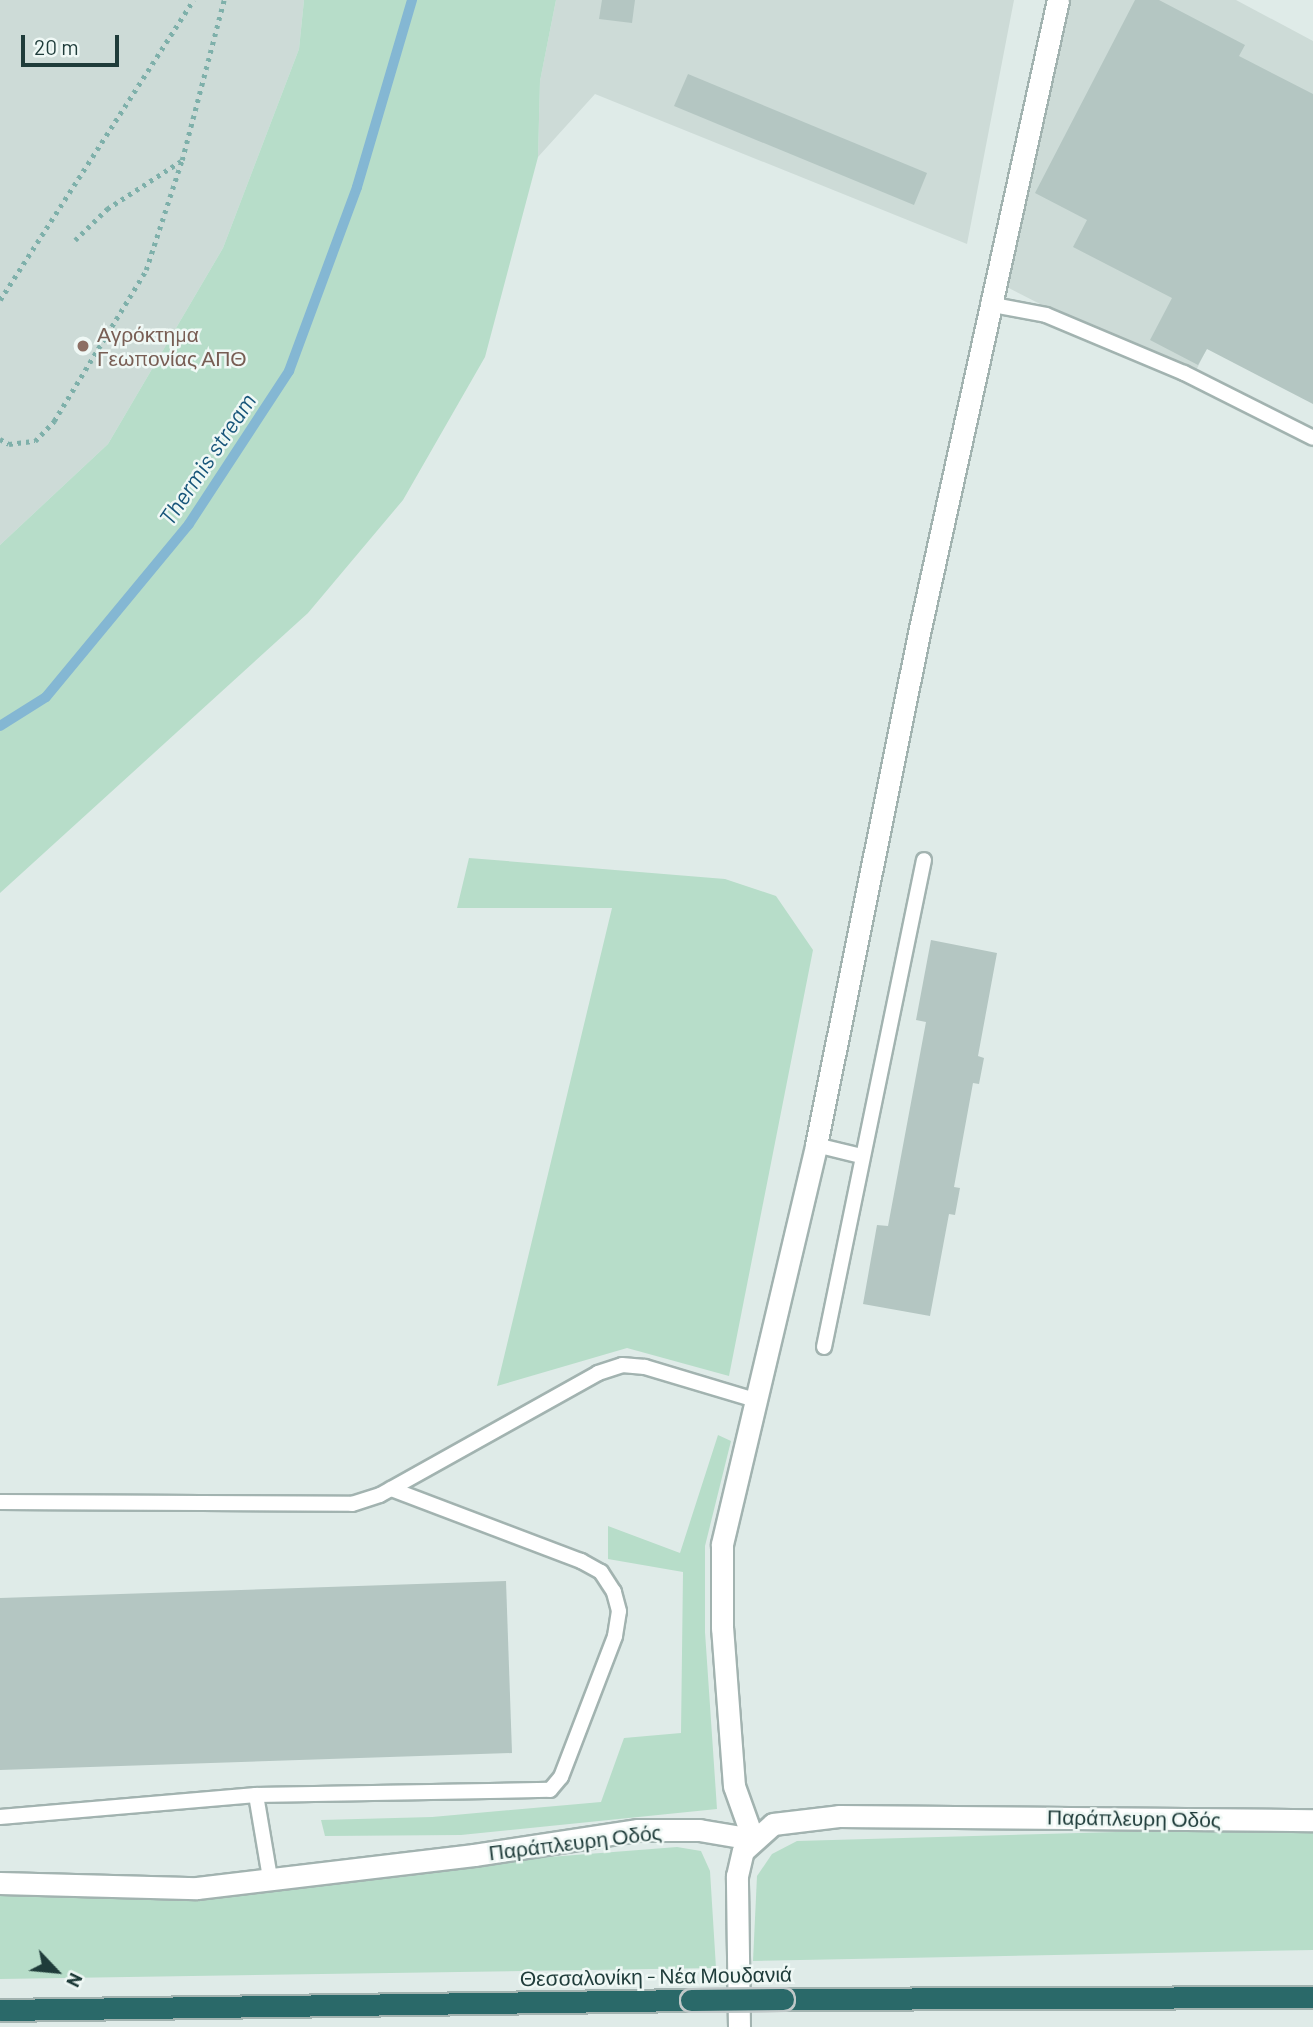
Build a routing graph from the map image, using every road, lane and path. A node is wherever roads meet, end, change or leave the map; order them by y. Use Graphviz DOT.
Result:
graph roads {
  1 [pos="194,0"];
  2 [pos="224,0"];
  3 [pos="1058,0"];
  4 [pos="182,160"];
  5 [pos="75,240"];
  6 [pos="0,300"];
  7 [pos="988,304"];
  8 [pos="1313,438"];
  9 [pos="0,439"];
  10 [pos="924,860"];
  11 [pos="816,1145"];
  12 [pos="861,1156"];
  13 [pos="824,1347"];
  14 [pos="758,1402"];
  15 [pos="391,1489"];
  16 [pos="0,1502"];
  17 [pos="256,1795"];
  18 [pos="0,1817"];
  19 [pos="1313,1819"];
  20 [pos="753,1839"];
  21 [pos="270,1878"];
  22 [pos="0,1883"];
  23 [pos="1313,1997"];
  24 [pos="0,2010"];
  25 [pos="739,2027"];
  1 -- 6 [label="path"];
  2 -- 4 [label="path"];
  3 -- 7 [label="street"];
  4 -- 5 [label="path"];
  4 -- 9 [label="path"];
  7 -- 8 [label="lane"];
  7 -- 11 [label="street"];
  10 -- 12 [label="lane"];
  11 -- 12 [label="lane"];
  11 -- 14 [label="street"];
  12 -- 13 [label="lane"];
  14 -- 15 [label="lane"];
  14 -- 20 [label="street"];
  15 -- 16 [label="lane"];
  15 -- 17 [label="lane"];
  17 -- 18 [label="lane"];
  17 -- 21 [label="lane"];
  19 -- 20 [label="street, Παράπλευρη Οδός"];
  20 -- 21 [label="street, Παράπλευρη Οδός"];
  20 -- 25 [label="street"];
  21 -- 22 [label="street, Παράπλευρη Οδός"];
  23 -- 24 [label="highway, Θεσσαλονίκη - Νέα Μουδανιά, bridge"];
}
